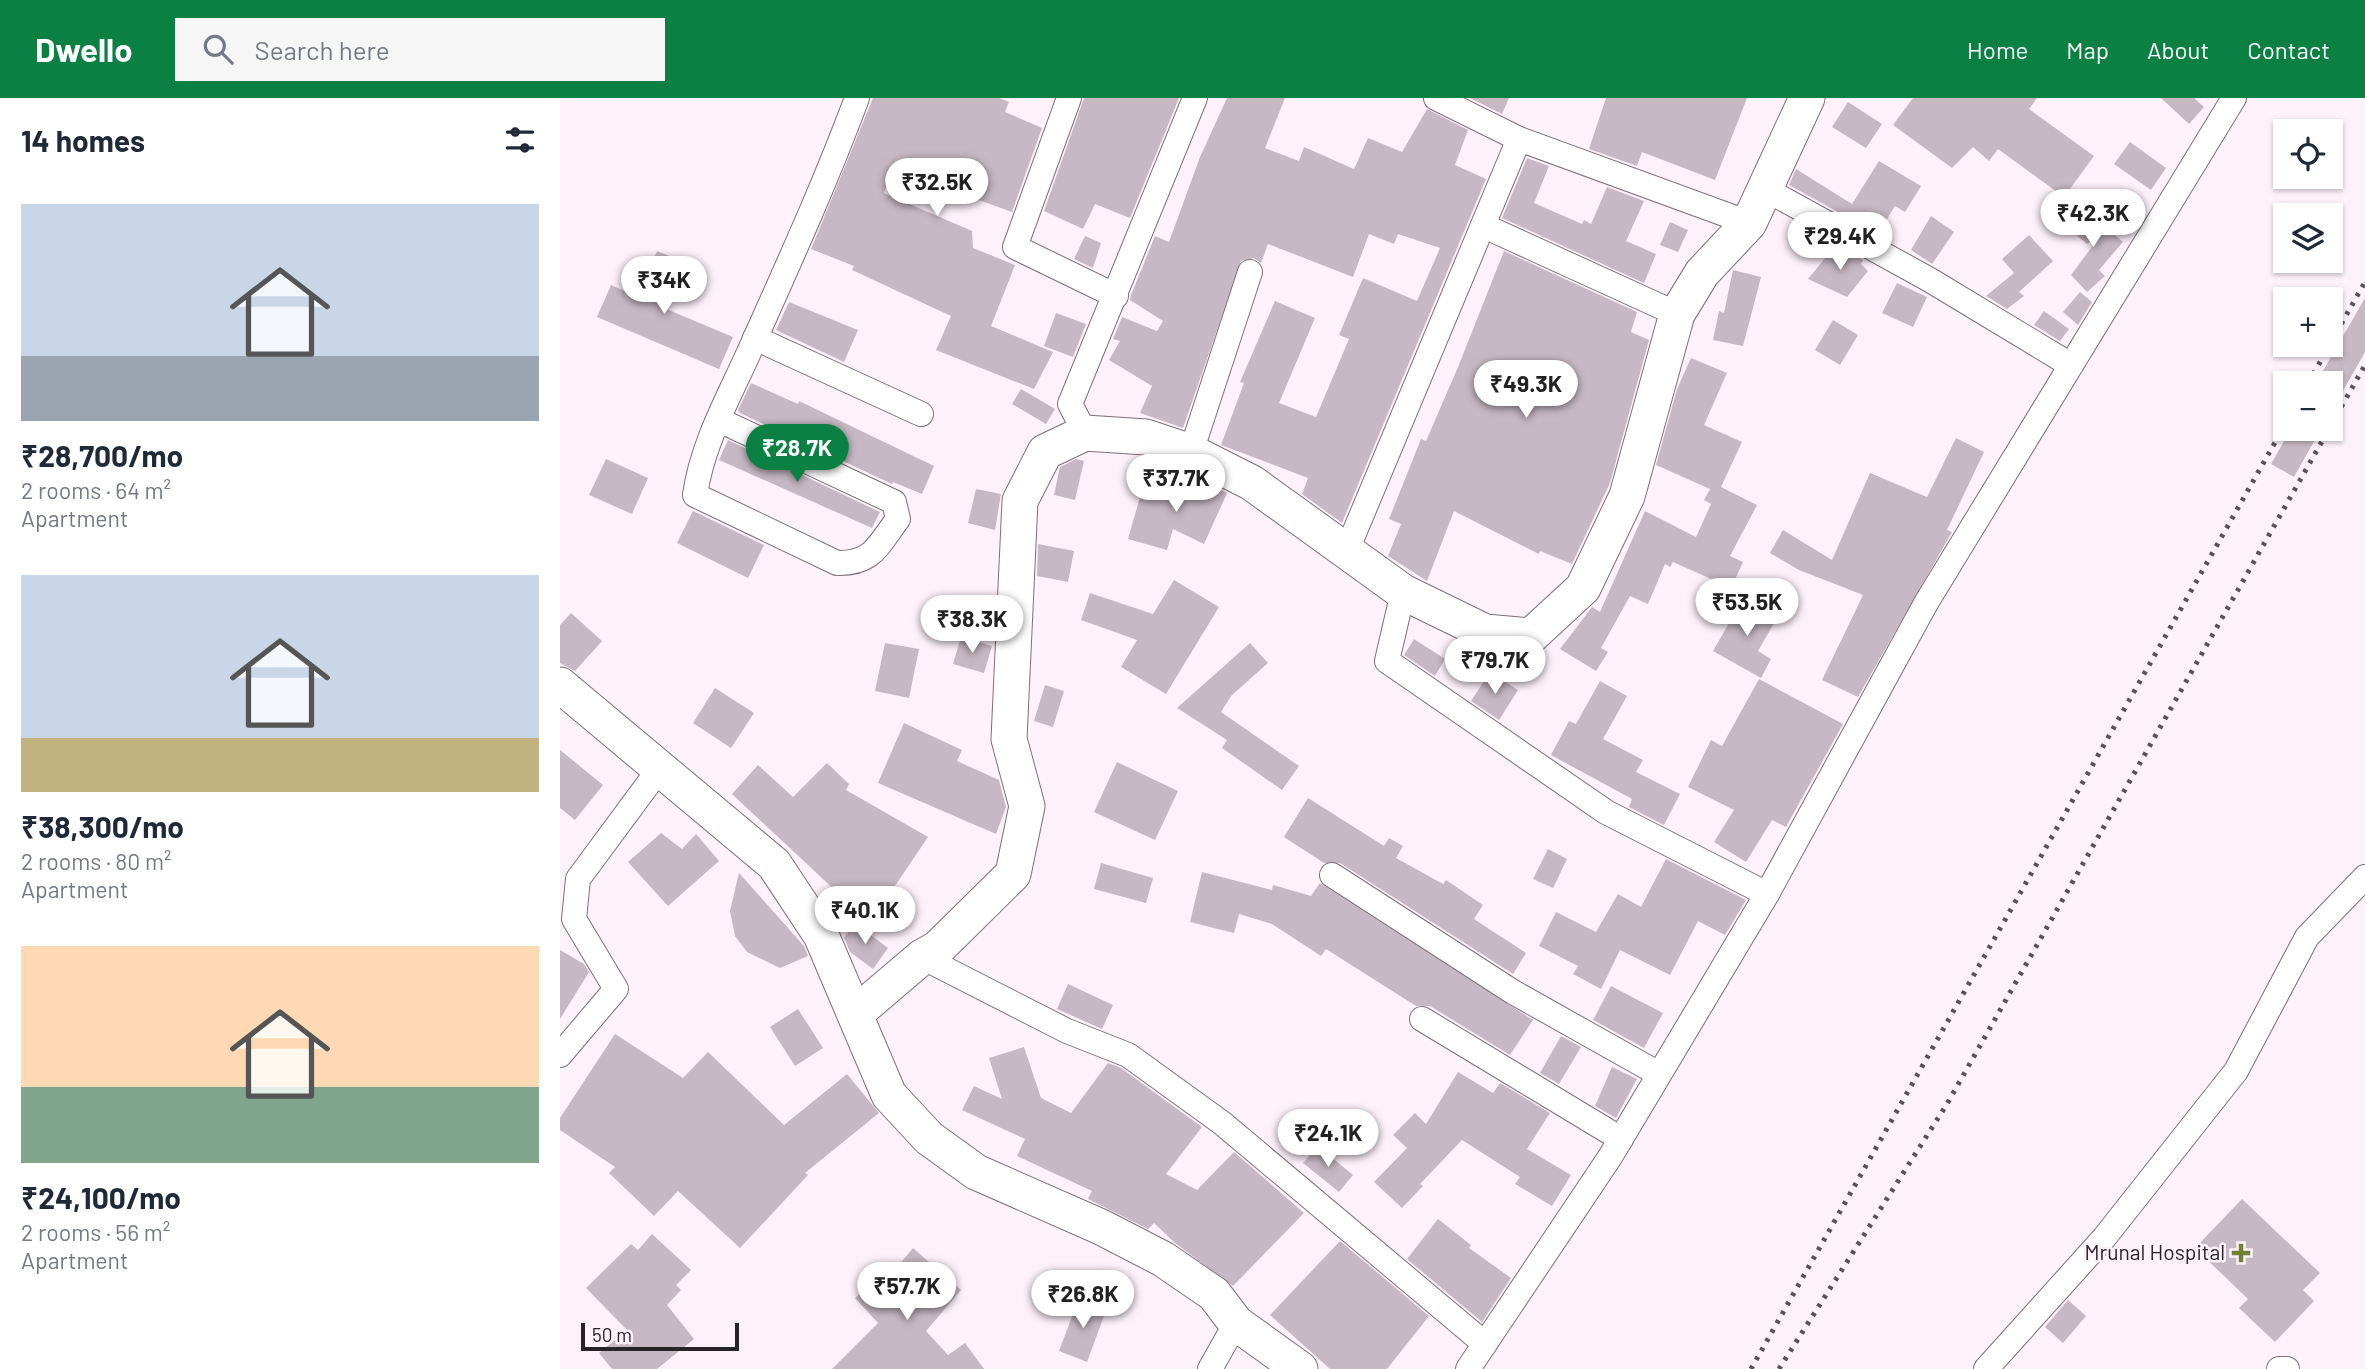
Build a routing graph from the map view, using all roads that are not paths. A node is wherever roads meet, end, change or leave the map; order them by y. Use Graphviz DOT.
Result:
graph roads {
  1 [pos="857,98"];
  2 [pos="1069,98"];
  3 [pos="1195,98"];
  4 [pos="1436,98"];
  5 [pos="2234,98"];
  6 [pos="1805,99"];
  7 [pos="1519,139"];
  8 [pos="1765,189"];
  9 [pos="1749,223"];
  10 [pos="1484,226"];
  11 [pos="1250,272"];
  12 [pos="1116,296"];
  13 [pos="1677,314"];
  14 [pos="755,338"];
  15 [pos="2069,364"];
  16 [pos="921,414"];
  17 [pos="719,420"];
  18 [pos="1084,433"];
  19 [pos="1191,452"];
  20 [pos="1347,550"];
  21 [pos="1403,592"];
  22 [pos="560,685"];
  23 [pos="660,768"];
  24 [pos="1332,875"];
  25 [pos="2365,877"];
  26 [pos="1767,894"];
  27 [pos="922,957"];
  28 [pos="855,1014"];
  29 [pos="1422,1019"];
  30 [pos="560,1055"];
  31 [pos="1659,1074"];
  32 [pos="1620,1139"];
  33 [pos="1236,1323"];
  34 [pos="1485,1344"];
  35 [pos="1210,1369"];
  36 [pos="1300,1369"];
  37 [pos="1468,1369"];
  38 [pos="1986,1369"];
  39 [pos="2279,1369"];
  40 [pos="2287,1369"];
  1 -- 14 [label="street"];
  2 -- 12 [label="street"];
  3 -- 12 [label="street"];
  4 -- 7 [label="street"];
  5 -- 15 [label="street"];
  6 -- 8 [label="street"];
  7 -- 9 [label="street"];
  7 -- 10 [label="street"];
  8 -- 9 [label="street"];
  8 -- 15 [label="street"];
  9 -- 13 [label="street"];
  10 -- 13 [label="street"];
  10 -- 20 [label="street"];
  11 -- 19 [label="street"];
  12 -- 18 [label="street"];
  13 -- 21 [label="street"];
  14 -- 16 [label="street"];
  14 -- 17 [label="street"];
  15 -- 26 [label="street"];
  17 -- 17 [label="street"];
  18 -- 19 [label="street"];
  18 -- 27 [label="street"];
  19 -- 20 [label="street"];
  20 -- 21 [label="street"];
  21 -- 26 [label="street"];
  22 -- 23 [label="street"];
  23 -- 28 [label="street"];
  23 -- 30 [label="street"];
  24 -- 31 [label="street"];
  25 -- 38 [label="street"];
  26 -- 31 [label="street"];
  27 -- 28 [label="street"];
  27 -- 34 [label="street"];
  28 -- 33 [label="street"];
  29 -- 32 [label="street"];
  31 -- 32 [label="street"];
  32 -- 34 [label="street"];
  33 -- 35 [label="street"];
  33 -- 36 [label="street"];
  34 -- 37 [label="street"];
  39 -- 40 [label="street"];
}
